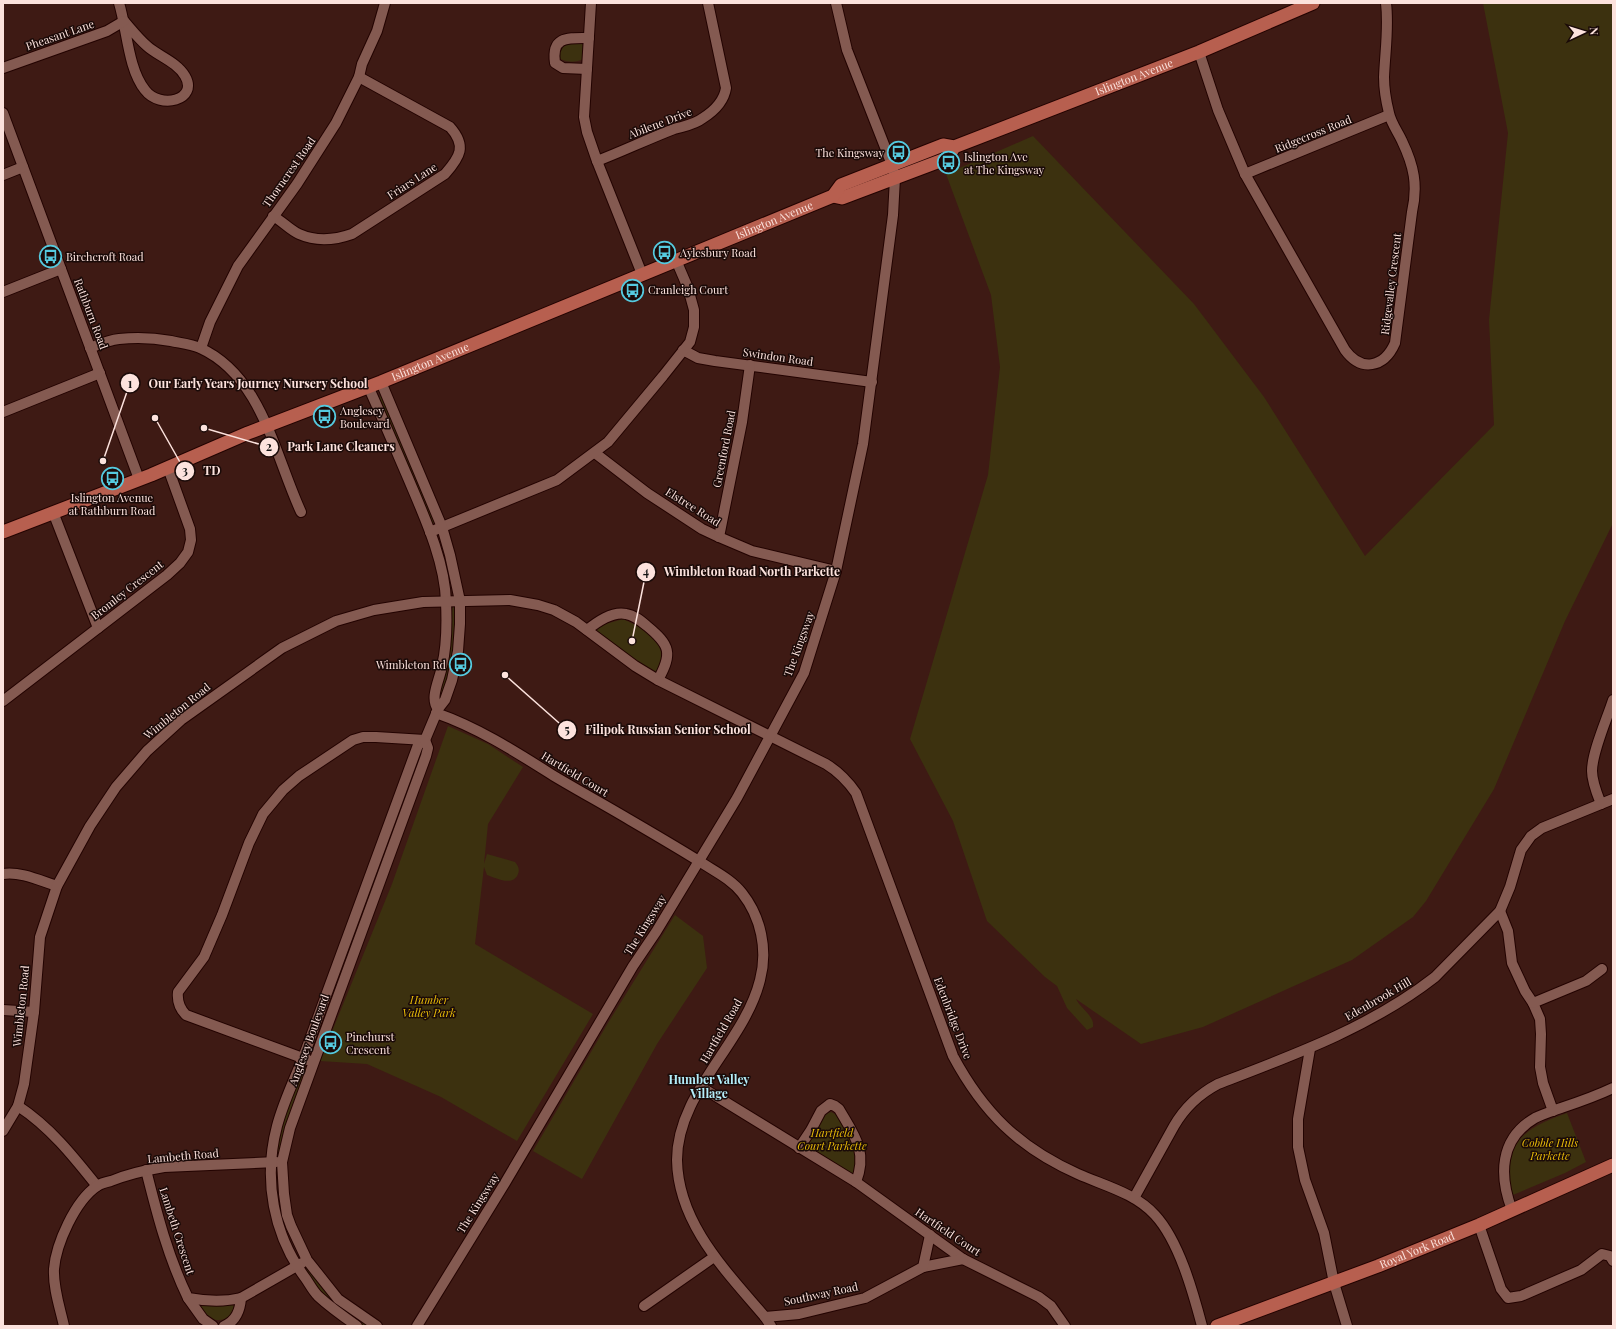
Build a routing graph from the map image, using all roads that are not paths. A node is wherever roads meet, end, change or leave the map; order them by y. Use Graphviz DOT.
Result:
graph roads {
  1 [pos="119,3"];
  2 [pos="385,3"];
  3 [pos="590,3"];
  4 [pos="708,3"];
  5 [pos="836,3"];
  6 [pos="1313,3"];
  7 [pos="1386,3"];
  8 [pos="124,21"];
  9 [pos="588,38"];
  10 [pos="1199,52"];
  11 [pos="3,68"];
  12 [pos="587,69"];
  13 [pos="359,78"];
  14 [pos="3,113"];
  15 [pos="1389,115"];
  16 [pos="954,147"];
  17 [pos="597,161"];
  18 [pos="892,165"];
  19 [pos="23,167"];
  20 [pos="1245,174"];
  21 [pos="3,175"];
  22 [pos="895,178"];
  23 [pos="833,196"];
  24 [pos="273,216"];
  25 [pos="676,260"];
  26 [pos="61,269"];
  27 [pos="642,274"];
  28 [pos="3,292"];
  29 [pos="90,348"];
  30 [pos="201,348"];
  31 [pos="683,350"];
  32 [pos="750,366"];
  33 [pos="100,372"];
  34 [pos="381,382"];
  35 [pos="872,382"];
  36 [pos="368,386"];
  37 [pos="3,412"];
  38 [pos="266,426"];
  39 [pos="595,453"];
  40 [pos="168,468"];
  41 [pos="139,479"];
  42 [pos="53,512"];
  43 [pos="301,512"];
  44 [pos="442,527"];
  45 [pos="3,532"];
  46 [pos="430,532"];
  47 [pos="719,537"];
  48 [pos="836,571"];
  49 [pos="446,601"];
  50 [pos="460,601"];
  51 [pos="98,628"];
  52 [pos="587,630"];
  53 [pos="658,680"];
  54 [pos="4,697"];
  55 [pos="1613,700"];
  56 [pos="437,711"];
  57 [pos="771,735"];
  58 [pos="425,740"];
  59 [pos="1613,799"];
  60 [pos="1601,804"];
  61 [pos="698,860"];
  62 [pos="3,874"];
  63 [pos="57,886"];
  64 [pos="1500,911"];
  65 [pos="1602,969"];
  66 [pos="1533,1004"];
  67 [pos="3,1010"];
  68 [pos="34,1012"];
  69 [pos="1310,1049"];
  70 [pos="303,1058"];
  71 [pos="314,1062"];
  72 [pos="701,1087"];
  73 [pos="1613,1088"];
  74 [pos="18,1106"];
  75 [pos="1553,1111"];
  76 [pos="3,1132"];
  77 [pos="799,1148"];
  78 [pos="282,1162"];
  79 [pos="270,1163"];
  80 [pos="1613,1165"];
  81 [pos="146,1170"];
  82 [pos="856,1182"];
  83 [pos="97,1186"];
  84 [pos="1134,1198"];
  85 [pos="1512,1210"];
  86 [pos="1479,1225"];
  87 [pos="930,1235"];
  88 [pos="714,1257"];
  89 [pos="963,1259"];
  90 [pos="307,1260"];
  91 [pos="1613,1261"];
  92 [pos="296,1266"];
  93 [pos="923,1268"];
  94 [pos="1334,1283"];
  95 [pos="188,1298"];
  96 [pos="242,1298"];
  97 [pos="644,1306"];
  98 [pos="768,1322"];
  99 [pos="64,1326"];
  100 [pos="213,1326"];
  101 [pos="224,1326"];
  102 [pos="357,1326"];
  103 [pos="377,1326"];
  104 [pos="417,1326"];
  105 [pos="1066,1326"];
  106 [pos="1202,1326"];
  107 [pos="1217,1326"];
  108 [pos="1347,1326"];
  1 -- 8 [label="street"];
  2 -- 13 [label="street, Thorncrest Road"];
  3 -- 9 [label="street"];
  4 -- 17 [label="street, Abilene Drive"];
  5 -- 18 [label="street, The Kingsway"];
  6 -- 10 [label="main road, Islington Avenue"];
  7 -- 15 [label="street, Ridgevalley Crescent"];
  8 -- 8 [label="street"];
  8 -- 11 [label="street, Pheasant Lane"];
  9 -- 12 [label="street"];
  9 -- 12 [label="street"];
  10 -- 16 [label="main road, Islington Avenue"];
  10 -- 20 [label="street, Ridgevalley Crescent"];
  12 -- 17 [label="street"];
  13 -- 24 [label="street, Thorncrest Road"];
  13 -- 24 [label="street, Friars Lane"];
  14 -- 19 [label="street, Rathburn Road"];
  15 -- 20 [label="street, Ridgecross Road"];
  15 -- 20 [label="street, Ridgevalley Crescent"];
  16 -- 18 [label="main road, Islington Avenue"];
  16 -- 22 [label="main road, Islington Avenue"];
  17 -- 27 [label="street"];
  18 -- 22 [label="street, The Kingsway"];
  18 -- 23 [label="main road, Islington Avenue"];
  19 -- 21 [label="street"];
  19 -- 26 [label="street, Rathburn Road"];
  22 -- 23 [label="main road, Islington Avenue"];
  22 -- 35 [label="street, The Kingsway"];
  23 -- 25 [label="main road, Islington Avenue"];
  24 -- 30 [label="street, Thorncrest Road"];
  25 -- 27 [label="main road, Islington Avenue"];
  25 -- 31 [label="street"];
  26 -- 28 [label="street"];
  26 -- 29 [label="street, Rathburn Road"];
  27 -- 34 [label="main road, Islington Avenue"];
  29 -- 30 [label="street"];
  29 -- 33 [label="street, Rathburn Road"];
  30 -- 38 [label="street"];
  31 -- 32 [label="street, Swindon Road"];
  31 -- 39 [label="street"];
  32 -- 35 [label="street, Swindon Road"];
  32 -- 47 [label="street, Greenford Road"];
  33 -- 37 [label="street"];
  33 -- 41 [label="street, Rathburn Road"];
  34 -- 36 [label="main road, Islington Avenue"];
  34 -- 44 [label="street, Anglesey Boulevard"];
  35 -- 48 [label="street, The Kingsway"];
  36 -- 38 [label="main road, Islington Avenue"];
  36 -- 46 [label="street, Anglesey Boulevard"];
  38 -- 40 [label="main road, Islington Avenue"];
  38 -- 43 [label="street"];
  39 -- 44 [label="street"];
  39 -- 47 [label="street, Elstree Road"];
  40 -- 41 [label="main road, Islington Avenue"];
  40 -- 51 [label="street, Bromley Crescent"];
  41 -- 42 [label="main road, Islington Avenue"];
  42 -- 45 [label="main road, Islington Avenue"];
  42 -- 51 [label="street"];
  44 -- 46 [label="street"];
  44 -- 50 [label="street, Anglesey Boulevard"];
  46 -- 49 [label="street, Anglesey Boulevard"];
  47 -- 48 [label="street, Elstree Road"];
  48 -- 57 [label="street, The Kingsway"];
  49 -- 50 [label="street, Wimbleton Road"];
  49 -- 56 [label="street, Anglesey Boulevard"];
  49 -- 63 [label="street, Wimbleton Road"];
  50 -- 52 [label="street, Wimbleton Road"];
  50 -- 56 [label="street, Anglesey Boulevard"];
  51 -- 54 [label="street, Bromley Crescent"];
  52 -- 53 [label="street, Wimbleton Road"];
  52 -- 53 [label="street"];
  53 -- 57 [label="street, Wimbleton Road"];
  55 -- 60 [label="street"];
  56 -- 58 [label="street, Anglesey Boulevard"];
  56 -- 61 [label="street, Hartfield Court"];
  57 -- 61 [label="street, The Kingsway"];
  57 -- 84 [label="street, Edenbridge Drive"];
  58 -- 70 [label="street, Anglesey Boulevard"];
  58 -- 70 [label="street"];
  58 -- 71 [label="street, Anglesey Boulevard"];
  59 -- 60 [label="street, Edenbrook Hill"];
  60 -- 64 [label="street, Edenbrook Hill"];
  61 -- 72 [label="street, Hartfield Road"];
  61 -- 104 [label="street, The Kingsway"];
  62 -- 63 [label="street"];
  63 -- 68 [label="street, Wimbleton Road"];
  64 -- 66 [label="street"];
  64 -- 69 [label="street, Edenbrook Hill"];
  65 -- 66 [label="street"];
  66 -- 75 [label="street"];
  67 -- 68 [label="street"];
  68 -- 74 [label="street, Wimbleton Road"];
  69 -- 84 [label="street, Edenbrook Hill"];
  69 -- 94 [label="street"];
  70 -- 71 [label="street"];
  70 -- 79 [label="street, Anglesey Boulevard"];
  71 -- 78 [label="street, Anglesey Boulevard"];
  72 -- 77 [label="street, Hartfield Court"];
  72 -- 88 [label="street, Hartfield Road"];
  73 -- 75 [label="street"];
  74 -- 76 [label="street, Wimbleton Road"];
  74 -- 83 [label="street"];
  75 -- 85 [label="street"];
  77 -- 82 [label="street, Hartfield Court"];
  77 -- 82 [label="street"];
  78 -- 79 [label="street, Lambeth Road"];
  78 -- 90 [label="street, Anglesey Boulevard"];
  79 -- 81 [label="street, Lambeth Road"];
  79 -- 92 [label="street, Anglesey Boulevard"];
  80 -- 85 [label="main road, Royal York Road"];
  81 -- 83 [label="street, Lambeth Road"];
  81 -- 95 [label="street, Lambeth Crescent"];
  82 -- 87 [label="street, Hartfield Court"];
  83 -- 99 [label="street, Lambeth Road"];
  84 -- 106 [label="street, Edenbridge Drive"];
  85 -- 86 [label="main road, Royal York Road"];
  86 -- 91 [label="street"];
  86 -- 94 [label="main road, Royal York Road"];
  87 -- 89 [label="street, Hartfield Court"];
  87 -- 93 [label="street"];
  88 -- 97 [label="street"];
  88 -- 98 [label="street, Hartfield Road"];
  89 -- 93 [label="street, Southway Road"];
  89 -- 105 [label="street, Hartfield Court"];
  90 -- 92 [label="street"];
  90 -- 103 [label="street, Anglesey Boulevard"];
  92 -- 96 [label="street"];
  92 -- 102 [label="street, Anglesey Boulevard"];
  93 -- 98 [label="street, Southway Road"];
  94 -- 107 [label="main road, Royal York Road"];
  94 -- 108 [label="street"];
  95 -- 96 [label="street"];
  95 -- 100 [label="street, Lambeth Crescent"];
  96 -- 101 [label="street"];
}
